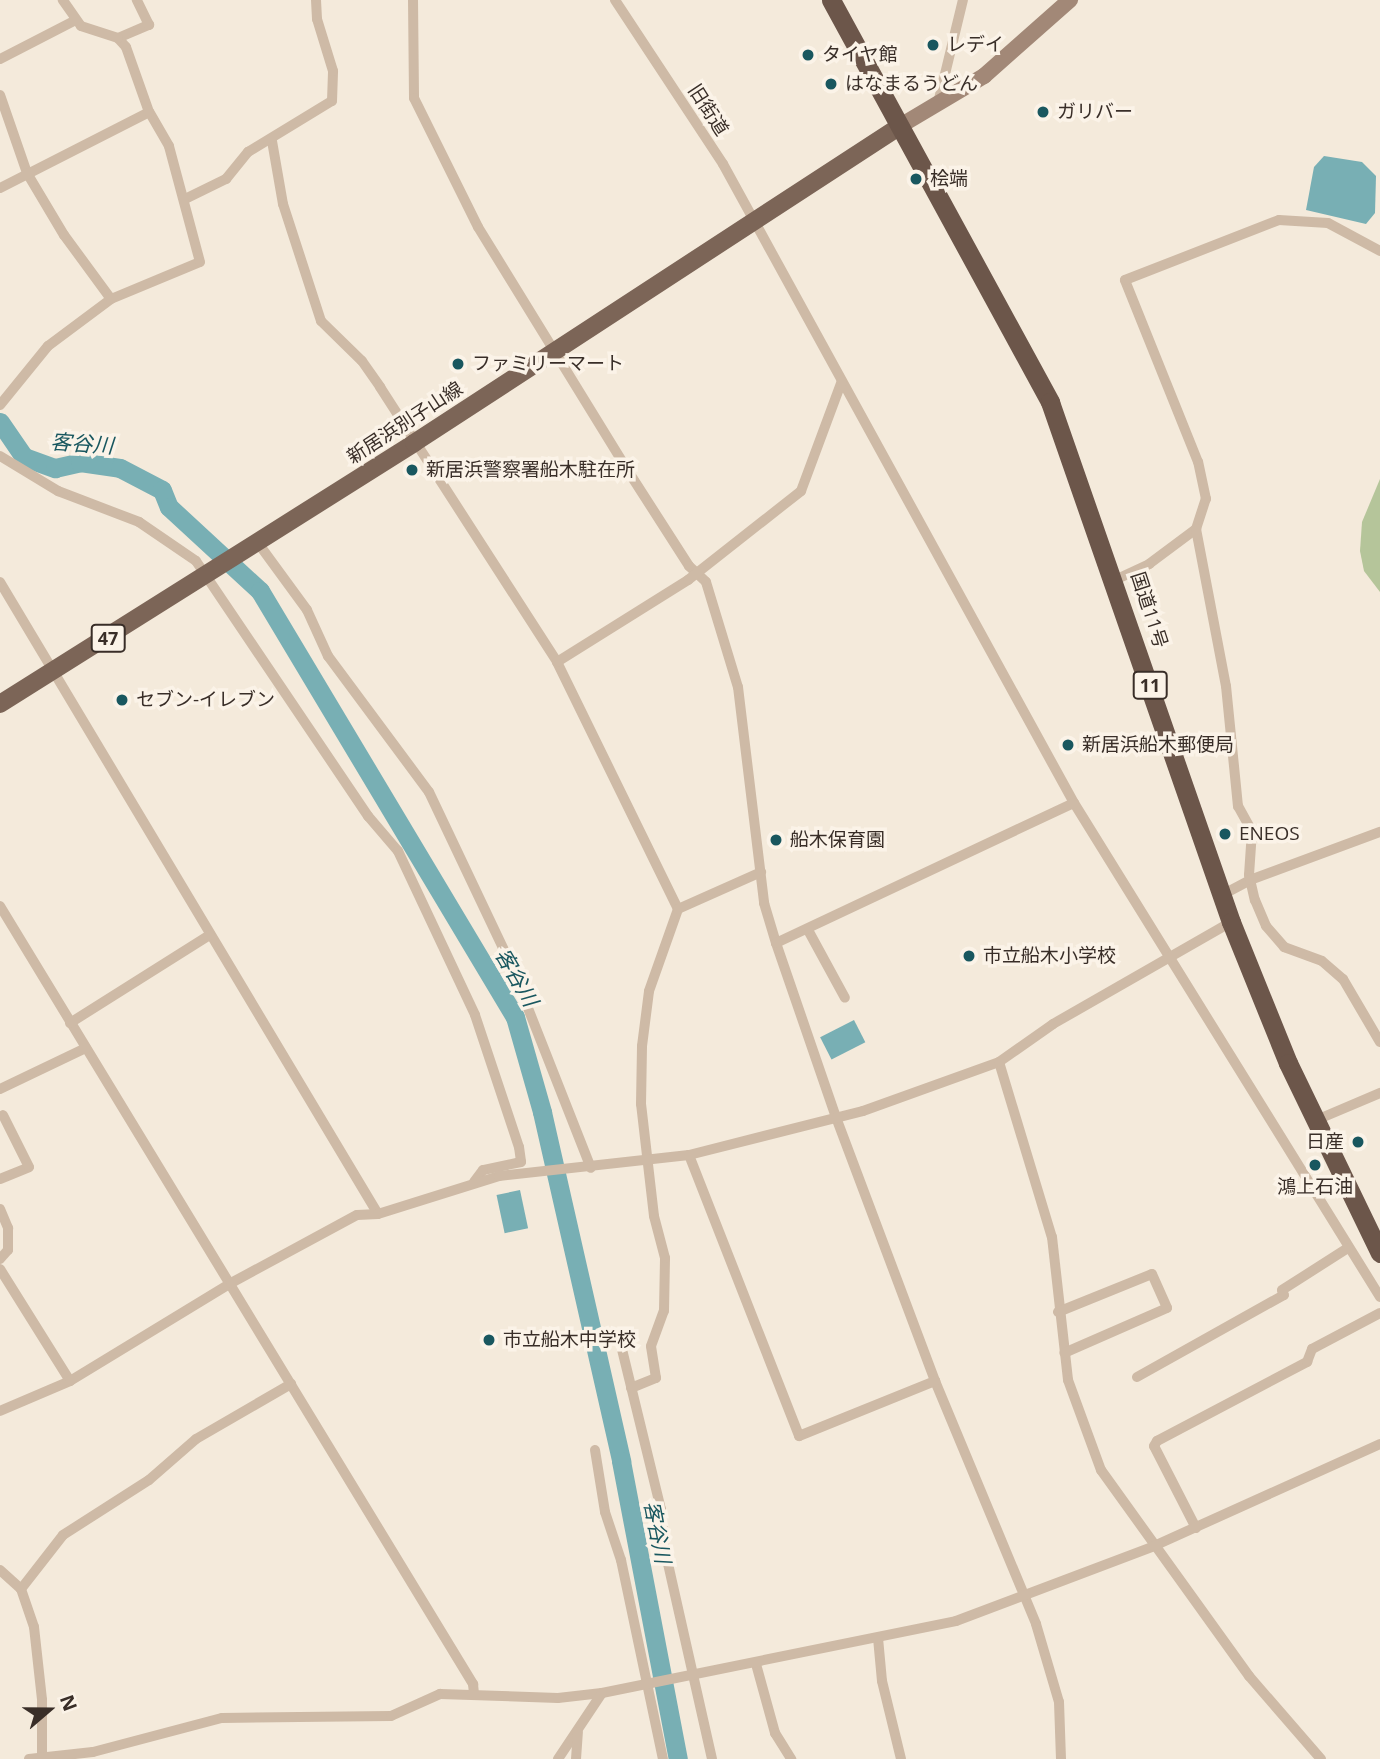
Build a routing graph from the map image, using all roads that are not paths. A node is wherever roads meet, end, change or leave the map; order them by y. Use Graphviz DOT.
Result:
graph roads {
  1 [pos="62,0"];
  2 [pos="137,0"];
  3 [pos="316,0"];
  4 [pos="413,0"];
  5 [pos="615,0"];
  6 [pos="831,0"];
  7 [pos="963,0"];
  8 [pos="1070,0"];
  9 [pos="76,20"];
  10 [pos="118,38"];
  11 [pos="0,59"];
  12 [pos="0,95"];
  13 [pos="938,103"];
  14 [pos="149,112"];
  15 [pos="900,126"];
  16 [pos="272,141"];
  17 [pos="27,173"];
  18 [pos="0,188"];
  19 [pos="185,199"];
  20 [pos="754,221"];
  21 [pos="1380,251"];
  22 [pos="111,299"];
  23 [pos="554,353"];
  24 [pos="842,382"];
  25 [pos="2,403"];
  26 [pos="414,443"];
  27 [pos="0,456"];
  28 [pos="1196,529"];
  29 [pos="255,544"];
  30 [pos="696,572"];
  31 [pos="211,573"];
  32 [pos="1115,580"];
  33 [pos="0,582"];
  34 [pos="556,662"];
  35 [pos="51,673"];
  36 [pos="0,704"];
  37 [pos="1074,803"];
  38 [pos="1380,832"];
  39 [pos="761,872"];
  40 [pos="1250,880"];
  41 [pos="1222,895"];
  42 [pos="0,906"];
  43 [pos="678,909"];
  44 [pos="1231,922"];
  45 [pos="808,930"];
  46 [pos="210,935"];
  47 [pos="776,943"];
  48 [pos="1167,959"];
  49 [pos="845,998"];
  50 [pos="70,1023"];
  51 [pos="1380,1042"];
  52 [pos="86,1048"];
  53 [pos="999,1062"];
  54 [pos="0,1089"];
  55 [pos="1380,1093"];
  56 [pos="1,1113"];
  57 [pos="836,1120"];
  58 [pos="1314,1121"];
  59 [pos="689,1155"];
  60 [pos="648,1161"];
  61 [pos="588,1169"];
  62 [pos="0,1179"];
  63 [pos="474,1182"];
  64 [pos="0,1209"];
  65 [pos="378,1214"];
  66 [pos="1348,1248"];
  67 [pos="1380,1253"];
  68 [pos="0,1259"];
  69 [pos="0,1269"];
  70 [pos="231,1283"];
  71 [pos="1380,1297"];
  72 [pos="1058,1312"];
  73 [pos="1380,1313"];
  74 [pos="618,1333"];
  75 [pos="1063,1353"];
  76 [pos="1137,1377"];
  77 [pos="70,1381"];
  78 [pos="935,1381"];
  79 [pos="291,1384"];
  80 [pos="631,1388"];
  81 [pos="0,1410"];
  82 [pos="1380,1444"];
  83 [pos="595,1450"];
  84 [pos="1196,1528"];
  85 [pos="1154,1546"];
  86 [pos="1,1574"];
  87 [pos="21,1589"];
  88 [pos="1026,1596"];
  89 [pos="878,1638"];
  90 [pos="756,1664"];
  91 [pos="694,1676"];
  92 [pos="649,1684"];
  93 [pos="474,1693"];
  94 [pos="602,1693"];
  95 [pos="578,1732"];
  96 [pos="42,1757"];
  97 [pos="29,1759"];
  98 [pos="558,1759"];
  99 [pos="576,1759"];
  100 [pos="663,1759"];
  101 [pos="712,1759"];
  102 [pos="791,1759"];
  103 [pos="901,1759"];
  104 [pos="1061,1759"];
  105 [pos="1321,1759"];
  1 -- 9 [label="street"];
  2 -- 10 [label="street"];
  3 -- 16 [label="street"];
  4 -- 23 [label="street"];
  5 -- 20 [label="street, 旧街道"];
  6 -- 15 [label="highway, 国道11号 / 11"];
  7 -- 13 [label="street"];
  8 -- 13 [label="main road"];
  9 -- 10 [label="street"];
  9 -- 11 [label="street"];
  10 -- 14 [label="street"];
  12 -- 17 [label="street"];
  13 -- 15 [label="main road"];
  14 -- 17 [label="street"];
  14 -- 19 [label="street"];
  15 -- 20 [label="main road, 新居浜別子山線 / 47"];
  15 -- 32 [label="highway, 国道11号 / 11"];
  16 -- 19 [label="street"];
  16 -- 26 [label="street"];
  17 -- 18 [label="street"];
  17 -- 22 [label="street"];
  19 -- 22 [label="street"];
  20 -- 23 [label="main road, 新居浜別子山線 / 47"];
  20 -- 24 [label="street, 旧街道"];
  21 -- 28 [label="street"];
  22 -- 25 [label="street"];
  23 -- 26 [label="main road, 新居浜別子山線 / 47"];
  23 -- 30 [label="street"];
  24 -- 30 [label="street"];
  24 -- 37 [label="street, 旧街道"];
  26 -- 29 [label="main road, 新居浜別子山線 / 47"];
  26 -- 34 [label="street"];
  27 -- 31 [label="street"];
  28 -- 32 [label="street"];
  28 -- 40 [label="street"];
  29 -- 31 [label="main road, 新居浜別子山線 / 47"];
  29 -- 61 [label="street"];
  30 -- 34 [label="street"];
  30 -- 39 [label="street"];
  31 -- 35 [label="main road, 新居浜別子山線 / 47"];
  31 -- 63 [label="street"];
  32 -- 41 [label="highway, 国道11号 / 11"];
  33 -- 35 [label="street"];
  34 -- 43 [label="street"];
  35 -- 36 [label="main road, 新居浜別子山線 / 47"];
  35 -- 46 [label="street"];
  37 -- 45 [label="street"];
  37 -- 48 [label="street, 旧街道"];
  38 -- 40 [label="street"];
  39 -- 43 [label="street"];
  39 -- 47 [label="street"];
  40 -- 41 [label="street"];
  40 -- 51 [label="street"];
  41 -- 44 [label="highway, 国道11号 / 11"];
  42 -- 50 [label="street"];
  43 -- 60 [label="street"];
  44 -- 48 [label="street"];
  44 -- 58 [label="highway, 国道11号 / 11"];
  45 -- 47 [label="street"];
  45 -- 49 [label="street"];
  46 -- 50 [label="street"];
  46 -- 65 [label="street"];
  47 -- 57 [label="street"];
  48 -- 53 [label="street"];
  48 -- 66 [label="street, 旧街道"];
  50 -- 52 [label="street"];
  52 -- 54 [label="street"];
  52 -- 70 [label="street"];
  53 -- 57 [label="street"];
  53 -- 72 [label="street"];
  55 -- 58 [label="street"];
  56 -- 62 [label="street"];
  57 -- 59 [label="street"];
  57 -- 78 [label="street"];
  58 -- 67 [label="highway, 国道11号 / 11"];
  59 -- 60 [label="street"];
  59 -- 78 [label="street"];
  60 -- 61 [label="street"];
  60 -- 80 [label="street"];
  61 -- 63 [label="street"];
  63 -- 65 [label="street"];
  64 -- 68 [label="street"];
  65 -- 70 [label="street"];
  66 -- 71 [label="street, 旧街道"];
  66 -- 76 [label="street"];
  69 -- 77 [label="street"];
  70 -- 77 [label="street"];
  70 -- 79 [label="street"];
  72 -- 75 [label="street"];
  72 -- 75 [label="street"];
  73 -- 84 [label="street"];
  74 -- 80 [label="street"];
  75 -- 85 [label="street"];
  77 -- 81 [label="street"];
  78 -- 88 [label="street"];
  79 -- 87 [label="street"];
  79 -- 93 [label="street"];
  80 -- 91 [label="street"];
  82 -- 84 [label="street"];
  83 -- 92 [label="street"];
  84 -- 85 [label="street"];
  85 -- 88 [label="street"];
  85 -- 105 [label="street"];
  86 -- 87 [label="street"];
  87 -- 96 [label="street"];
  88 -- 89 [label="street"];
  88 -- 104 [label="street"];
  89 -- 90 [label="street"];
  89 -- 103 [label="street"];
  90 -- 91 [label="street"];
  90 -- 102 [label="street"];
  91 -- 92 [label="street"];
  91 -- 101 [label="street"];
  92 -- 94 [label="street"];
  92 -- 100 [label="street"];
  93 -- 94 [label="street"];
  93 -- 96 [label="street"];
  94 -- 95 [label="street"];
  95 -- 98 [label="street"];
  95 -- 99 [label="street"];
  96 -- 97 [label="street"];
}
